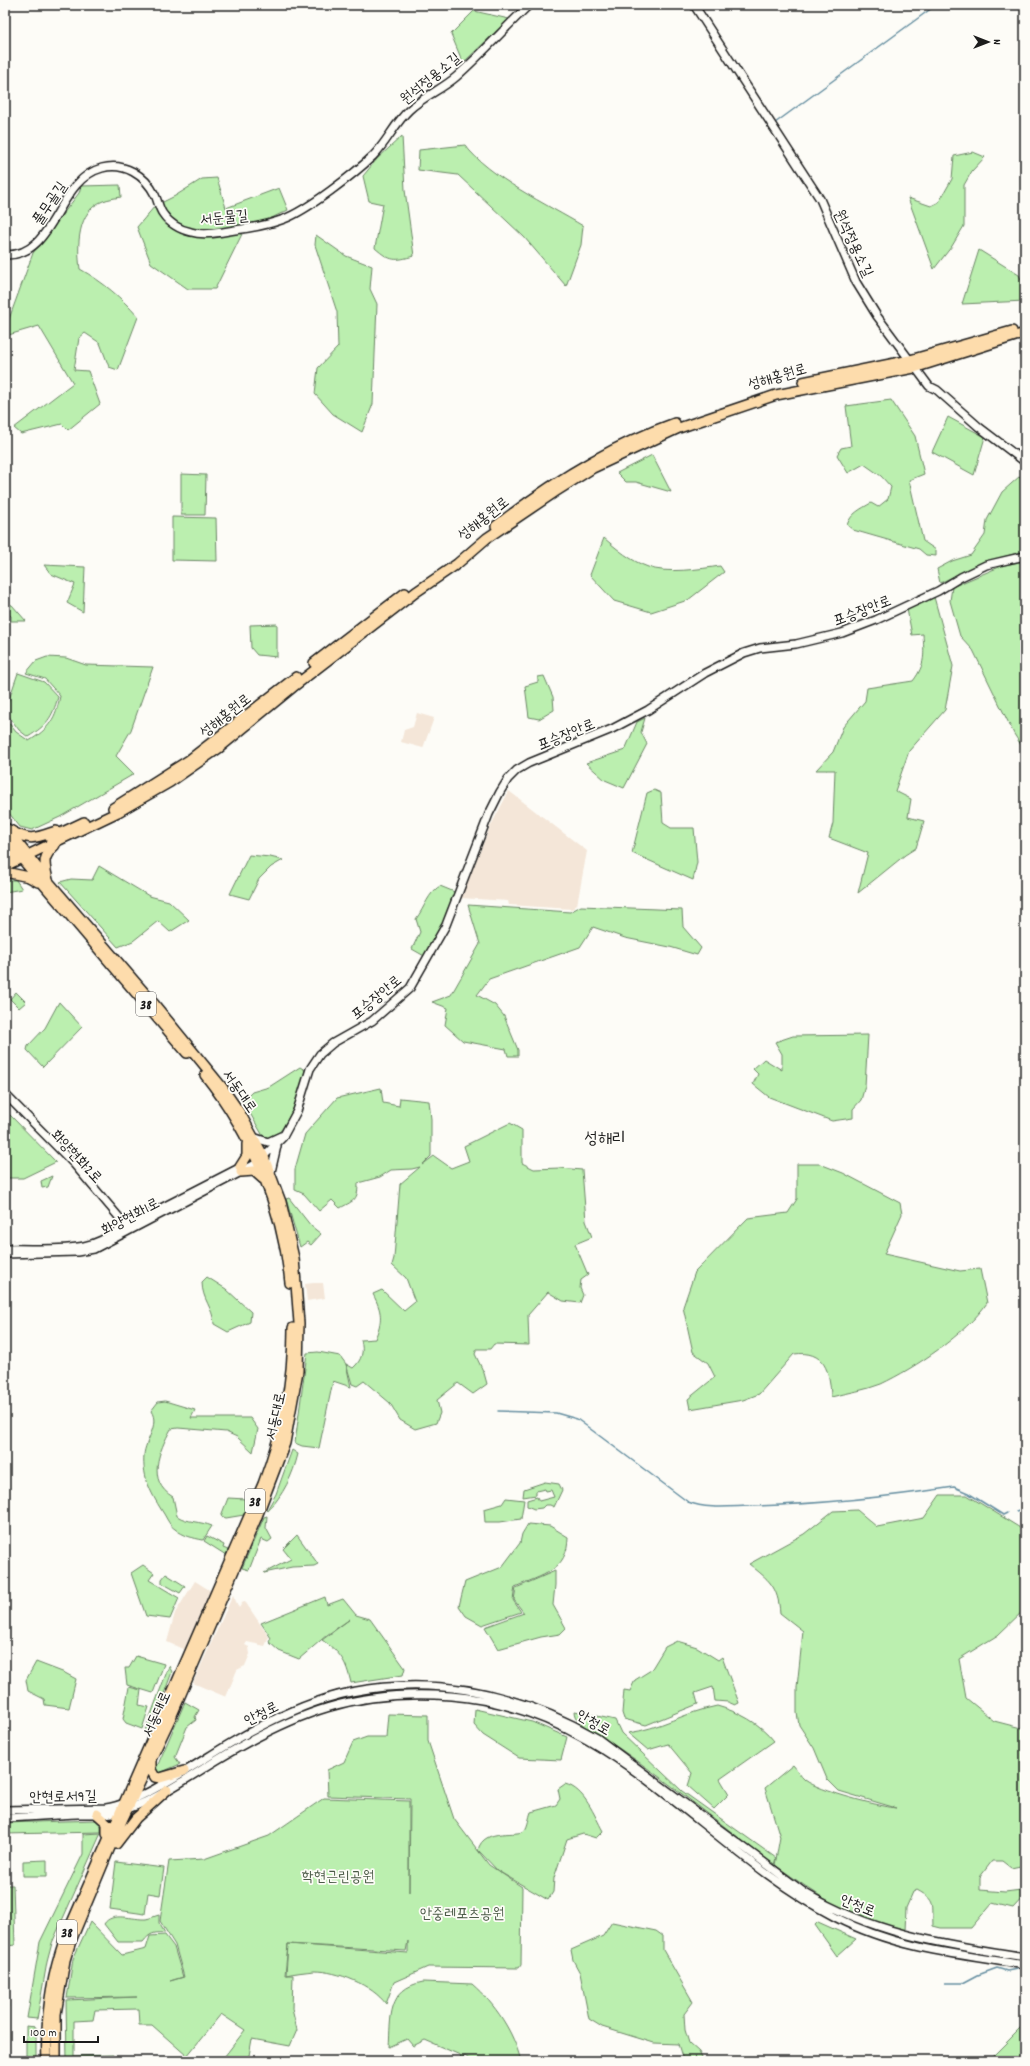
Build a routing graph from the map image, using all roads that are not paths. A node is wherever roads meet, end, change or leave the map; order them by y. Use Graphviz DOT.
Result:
graph roads {
  1 [pos="529,5"];
  2 [pos="694,5"];
  3 [pos="116,167"];
  4 [pos="292,215"];
  5 [pos="5,255"];
  6 [pos="1025,327"];
  7 [pos="1025,333"];
  8 [pos="912,364"];
  9 [pos="1025,462"];
  10 [pos="1025,556"];
  11 [pos="82,823"];
  12 [pos="5,827"];
  13 [pos="5,839"];
  14 [pos="60,840"];
  15 [pos="22,855"];
  16 [pos="5,858"];
  17 [pos="5,866"];
  18 [pos="5,872"];
  19 [pos="46,883"];
  20 [pos="5,1094"];
  21 [pos="5,1100"];
  22 [pos="281,1138"];
  23 [pos="250,1139"];
  24 [pos="260,1158"];
  25 [pos="241,1170"];
  26 [pos="268,1178"];
  27 [pos="126,1229"];
  28 [pos="5,1249"];
  29 [pos="5,1254"];
  30 [pos="151,1758"];
  31 [pos="184,1771"];
  32 [pos="167,1790"];
  33 [pos="125,1806"];
  34 [pos="5,1810"];
  35 [pos="98,1814"];
  36 [pos="5,1818"];
  37 [pos="107,1838"];
  38 [pos="106,1856"];
  39 [pos="1025,1957"];
  40 [pos="1025,1965"];
  41 [pos="47,2061"];
  42 [pos="56,2061"];
  1 -- 4 [label="street, 원석정용소길"];
  2 -- 8 [label="street, 원석정용소길"];
  3 -- 4 [label="street, 서둔물길"];
  3 -- 5 [label="street, 풀무골길"];
  6 -- 8 [label="main road, 성해홍원로"];
  7 -- 8 [label="main road, 성해홍원로"];
  8 -- 9 [label="street, 원석정용소길"];
  8 -- 11 [label="main road, 성해홍원로"];
  8 -- 14 [label="main road, 성해홍원로"];
  10 -- 22 [label="street, 포승장안로"];
  11 -- 12 [label="main road"];
  11 -- 15 [label="main road, 성해홍원로"];
  12 -- 15 [label="main road, 서동대로 / 38"];
  13 -- 15 [label="main road, 서동대로 / 38"];
  14 -- 15 [label="main road, 성해홍원로"];
  14 -- 19 [label="main road"];
  15 -- 16 [label="main road"];
  15 -- 17 [label="main road"];
  15 -- 19 [label="main road, 서동대로 / 38"];
  18 -- 19 [label="main road"];
  19 -- 23 [label="main road, 서동대로 / 38"];
  20 -- 27 [label="street, 화양현화2로"];
  21 -- 27 [label="street, 화양현화2로"];
  22 -- 23 [label="street"];
  22 -- 24 [label="street"];
  22 -- 26 [label="street"];
  23 -- 24 [label="main road, 서동대로 / 38"];
  23 -- 25 [label="main road"];
  24 -- 25 [label="street, 화양현화1로"];
  24 -- 26 [label="main road, 서동대로 / 38"];
  25 -- 26 [label="main road"];
  25 -- 27 [label="street, 화양현화1로"];
  26 -- 30 [label="main road, 서동대로 / 38"];
  26 -- 33 [label="main road, 서동대로 / 38"];
  27 -- 28 [label="street, 화양현화1로"];
  27 -- 29 [label="street, 화양현화1로"];
  30 -- 31 [label="main road"];
  30 -- 33 [label="main road, 서동대로 / 38"];
  31 -- 33 [label="street, 안청로"];
  31 -- 39 [label="street, 안청로"];
  32 -- 33 [label="street, 안청로"];
  32 -- 38 [label="main road"];
  32 -- 40 [label="street, 안청로"];
  33 -- 34 [label="street, 안현로서9길"];
  33 -- 35 [label="street"];
  33 -- 37 [label="main road, 서동대로 / 38"];
  33 -- 38 [label="main road, 서동대로 / 38"];
  35 -- 36 [label="street"];
  35 -- 37 [label="main road"];
  37 -- 41 [label="main road, 서동대로 / 38"];
  38 -- 42 [label="main road, 서동대로 / 38"];
}
